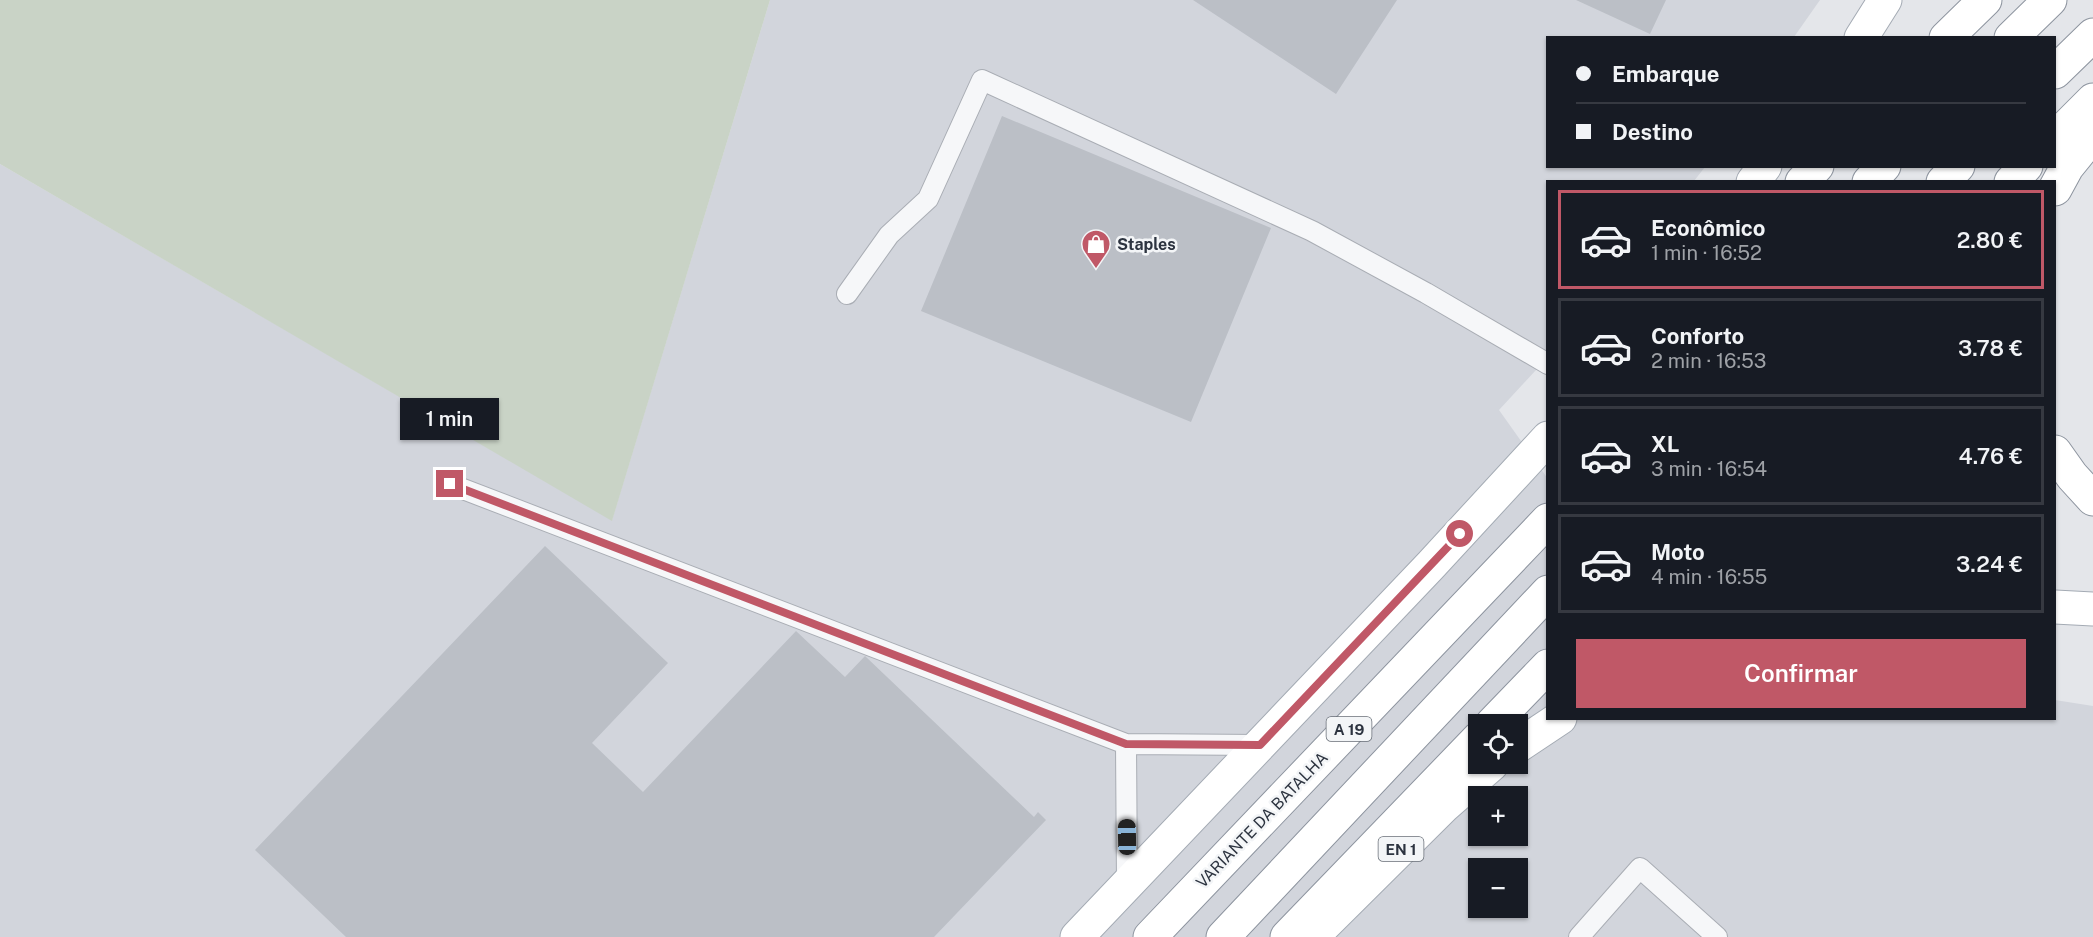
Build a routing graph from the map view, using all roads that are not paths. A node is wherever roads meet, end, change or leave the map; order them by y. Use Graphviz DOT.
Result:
graph roads {
  1 [pos="1885,0"];
  2 [pos="1985,0"];
  3 [pos="2050,0"];
  4 [pos="2093,35"];
  5 [pos="1862,36"];
  6 [pos="1948,36"];
  7 [pos="2013,36"];
  8 [pos="2056,71"];
  9 [pos="2093,100"];
  10 [pos="2093,135"];
  11 [pos="2056,137"];
  12 [pos="1815,168"];
  13 [pos="1882,168"];
  14 [pos="1956,168"];
  15 [pos="2024,168"];
  16 [pos="1804,180"];
  17 [pos="1871,180"];
  18 [pos="1945,180"];
  19 [pos="2013,180"];
  20 [pos="2056,187"];
  21 [pos="847,294"];
  22 [pos="1546,363"];
  23 [pos="1546,440"];
  24 [pos="2056,453"];
  25 [pos="450,484"];
  26 [pos="2093,499"];
  27 [pos="1546,522"];
  28 [pos="1546,594"];
  29 [pos="2056,607"];
  30 [pos="2093,609"];
  31 [pos="1546,668"];
  32 [pos="1502,714"];
  33 [pos="1557,720"];
  34 [pos="1528,739"];
  35 [pos="1126,744"];
  36 [pos="1260,745"];
  37 [pos="1468,749"];
  38 [pos="1481,774"];
  39 [pos="1127,884"];
  40 [pos="1077,937"];
  41 [pos="1150,937"];
  42 [pos="1223,937"];
  43 [pos="1287,937"];
  44 [pos="1312,937"];
  45 [pos="1579,937"];
  46 [pos="1717,937"];
  1 -- 5 [label="main road"];
  2 -- 6 [label="main road"];
  3 -- 7 [label="main road"];
  4 -- 8 [label="main road"];
  9 -- 11 [label="main road"];
  10 -- 20 [label="main road"];
  12 -- 16 [label="main road"];
  13 -- 17 [label="main road"];
  14 -- 18 [label="main road"];
  15 -- 19 [label="main road"];
  21 -- 22 [label="lane"];
  23 -- 36 [label="main road"];
  24 -- 26 [label="main road"];
  25 -- 35 [label="lane"];
  27 -- 41 [label="main road, VARIANTE DA BATALHA / A 19"];
  28 -- 42 [label="main road"];
  29 -- 30 [label="main road"];
  31 -- 32 [label="main road"];
  33 -- 34 [label="main road"];
  35 -- 36 [label="lane"];
  35 -- 39 [label="lane"];
  36 -- 39 [label="main road"];
  37 -- 43 [label="main road"];
  38 -- 44 [label="main road, EN 1"];
  39 -- 40 [label="main road"];
  45 -- 46 [label="lane"];
}
